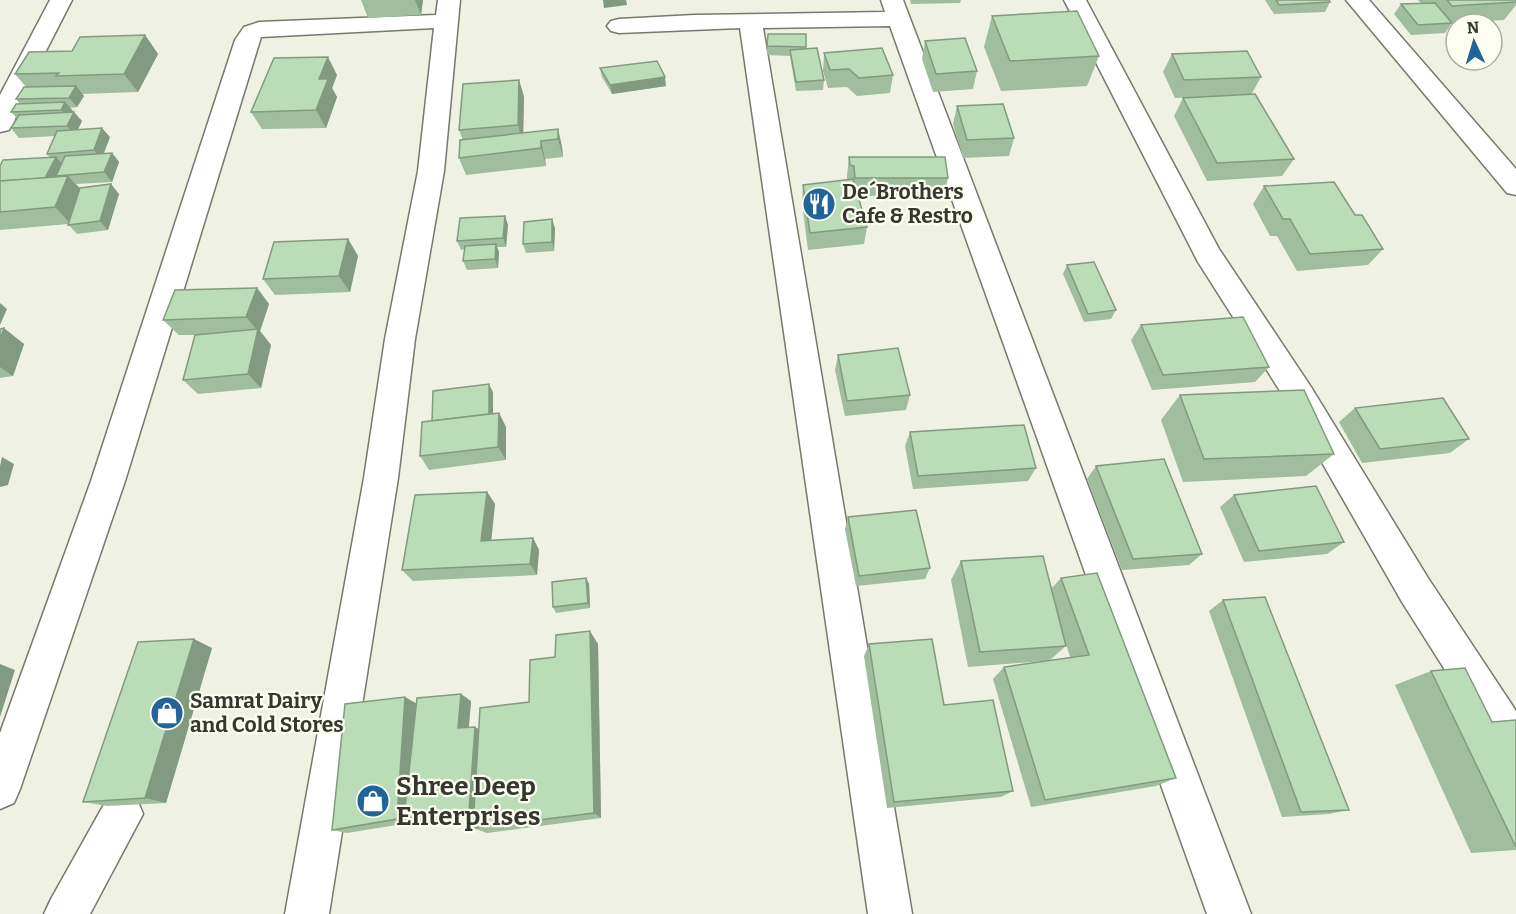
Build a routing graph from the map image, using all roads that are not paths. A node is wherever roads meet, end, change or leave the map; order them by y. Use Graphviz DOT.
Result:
graph roads {
  1 [pos="61,0"];
  2 [pos="1075,0"];
  3 [pos="1357,0"];
  4 [pos="895,10"];
  5 [pos="448,11"];
  6 [pos="692,11"];
  7 [pos="750,21"];
  8 [pos="619,26"];
  9 [pos="0,124"];
  10 [pos="1516,186"];
  11 [pos="1516,746"];
  12 [pos="0,789"];
  13 [pos="122,814"];
  14 [pos="66,914"];
  15 [pos="307,914"];
  16 [pos="890,914"];
  17 [pos="1228,914"];
  1 -- 9 [label="street"];
  2 -- 11 [label="street"];
  3 -- 10 [label="street"];
  4 -- 7 [label="street"];
  4 -- 17 [label="street"];
  5 -- 12 [label="street"];
  5 -- 15 [label="street"];
  6 -- 7 [label="street"];
  6 -- 8 [label="street"];
  7 -- 16 [label="street"];
  13 -- 14 [label="street"];
}
